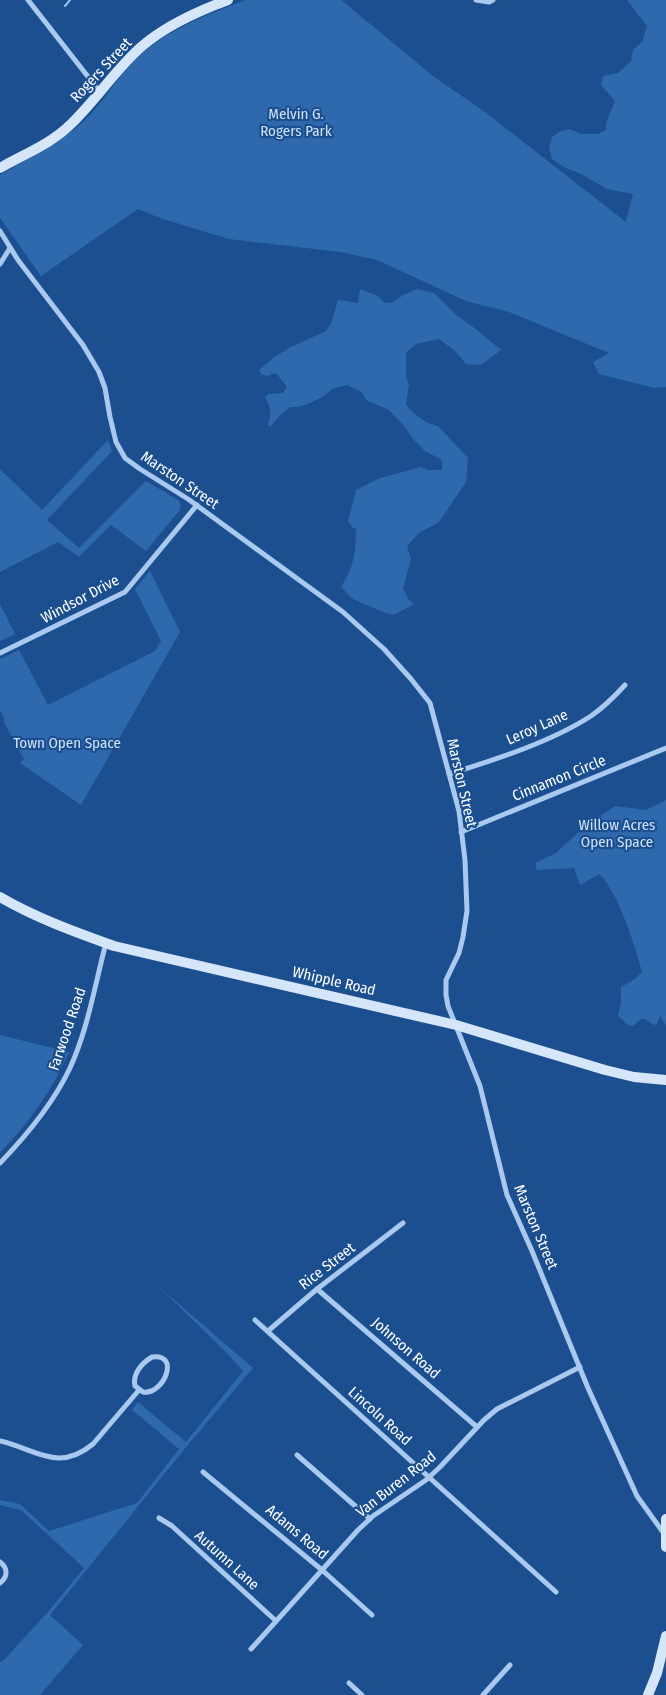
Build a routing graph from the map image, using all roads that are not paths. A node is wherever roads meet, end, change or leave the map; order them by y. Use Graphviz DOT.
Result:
graph roads {
  1 [pos="28,0"];
  2 [pos="228,0"];
  3 [pos="476,0"];
  4 [pos="493,0"];
  5 [pos="100,92"];
  6 [pos="0,168"];
  7 [pos="0,231"];
  8 [pos="10,248"];
  9 [pos="0,264"];
  10 [pos="197,505"];
  11 [pos="0,653"];
  12 [pos="626,685"];
  13 [pos="666,748"];
  14 [pos="449,774"];
  15 [pos="461,832"];
  16 [pos="0,898"];
  17 [pos="106,943"];
  18 [pos="456,1025"];
  19 [pos="666,1080"];
  20 [pos="0,1163"];
  21 [pos="403,1223"];
  22 [pos="317,1289"];
  23 [pos="255,1320"];
  24 [pos="268,1331"];
  25 [pos="580,1367"];
  26 [pos="138,1390"];
  27 [pos="477,1427"];
  28 [pos="0,1441"];
  29 [pos="297,1454"];
  30 [pos="204,1472"];
  31 [pos="429,1477"];
  32 [pos="159,1518"];
  33 [pos="370,1519"];
  34 [pos="666,1519"];
  35 [pos="665,1536"];
  36 [pos="666,1547"];
  37 [pos="0,1562"];
  38 [pos="322,1570"];
  39 [pos="0,1583"];
  40 [pos="556,1592"];
  41 [pos="372,1615"];
  42 [pos="276,1622"];
  43 [pos="666,1636"];
  44 [pos="250,1649"];
  45 [pos="510,1665"];
  46 [pos="350,1683"];
  47 [pos="362,1695"];
  48 [pos="483,1695"];
  49 [pos="648,1695"];
  1 -- 5 [label="street"];
  2 -- 5 [label="main road, Rogers Street"];
  3 -- 4 [label="street"];
  5 -- 6 [label="main road, Rogers Street"];
  7 -- 8 [label="street, Marston Street"];
  8 -- 9 [label="street"];
  8 -- 10 [label="street, Marston Street"];
  10 -- 11 [label="street, Windsor Drive"];
  10 -- 14 [label="street, Marston Street"];
  12 -- 14 [label="street, Leroy Lane"];
  13 -- 15 [label="street, Cinnamon Circle"];
  14 -- 15 [label="street, Marston Street"];
  15 -- 18 [label="street, Marston Street"];
  16 -- 17 [label="main road, Whipple Road"];
  17 -- 18 [label="main road, Whipple Road"];
  17 -- 20 [label="street, Farwood Road"];
  18 -- 19 [label="main road, Whipple Road"];
  18 -- 25 [label="street, Marston Street"];
  21 -- 22 [label="street, Rice Street"];
  22 -- 24 [label="street, Rice Street"];
  22 -- 27 [label="street, Johnson Road"];
  23 -- 24 [label="street, Lincoln Road"];
  24 -- 31 [label="street, Lincoln Road"];
  25 -- 27 [label="street, Van Buren Road"];
  25 -- 35 [label="street, Marston Street"];
  26 -- 26 [label="street"];
  26 -- 28 [label="street"];
  27 -- 31 [label="street, Van Buren Road"];
  29 -- 33 [label="street"];
  30 -- 38 [label="street, Adams Road"];
  31 -- 33 [label="street, Van Buren Road"];
  31 -- 40 [label="street, Lincoln Road"];
  32 -- 42 [label="street, Autumn Lane"];
  33 -- 38 [label="street, Van Buren Road"];
  34 -- 35 [label="main road"];
  35 -- 36 [label="main road"];
  37 -- 39 [label="street"];
  38 -- 41 [label="street, Adams Road"];
  38 -- 42 [label="street, Van Buren Road"];
  42 -- 44 [label="street, Van Buren Road"];
  43 -- 49 [label="main road"];
  45 -- 48 [label="street"];
  46 -- 47 [label="street"];
}
